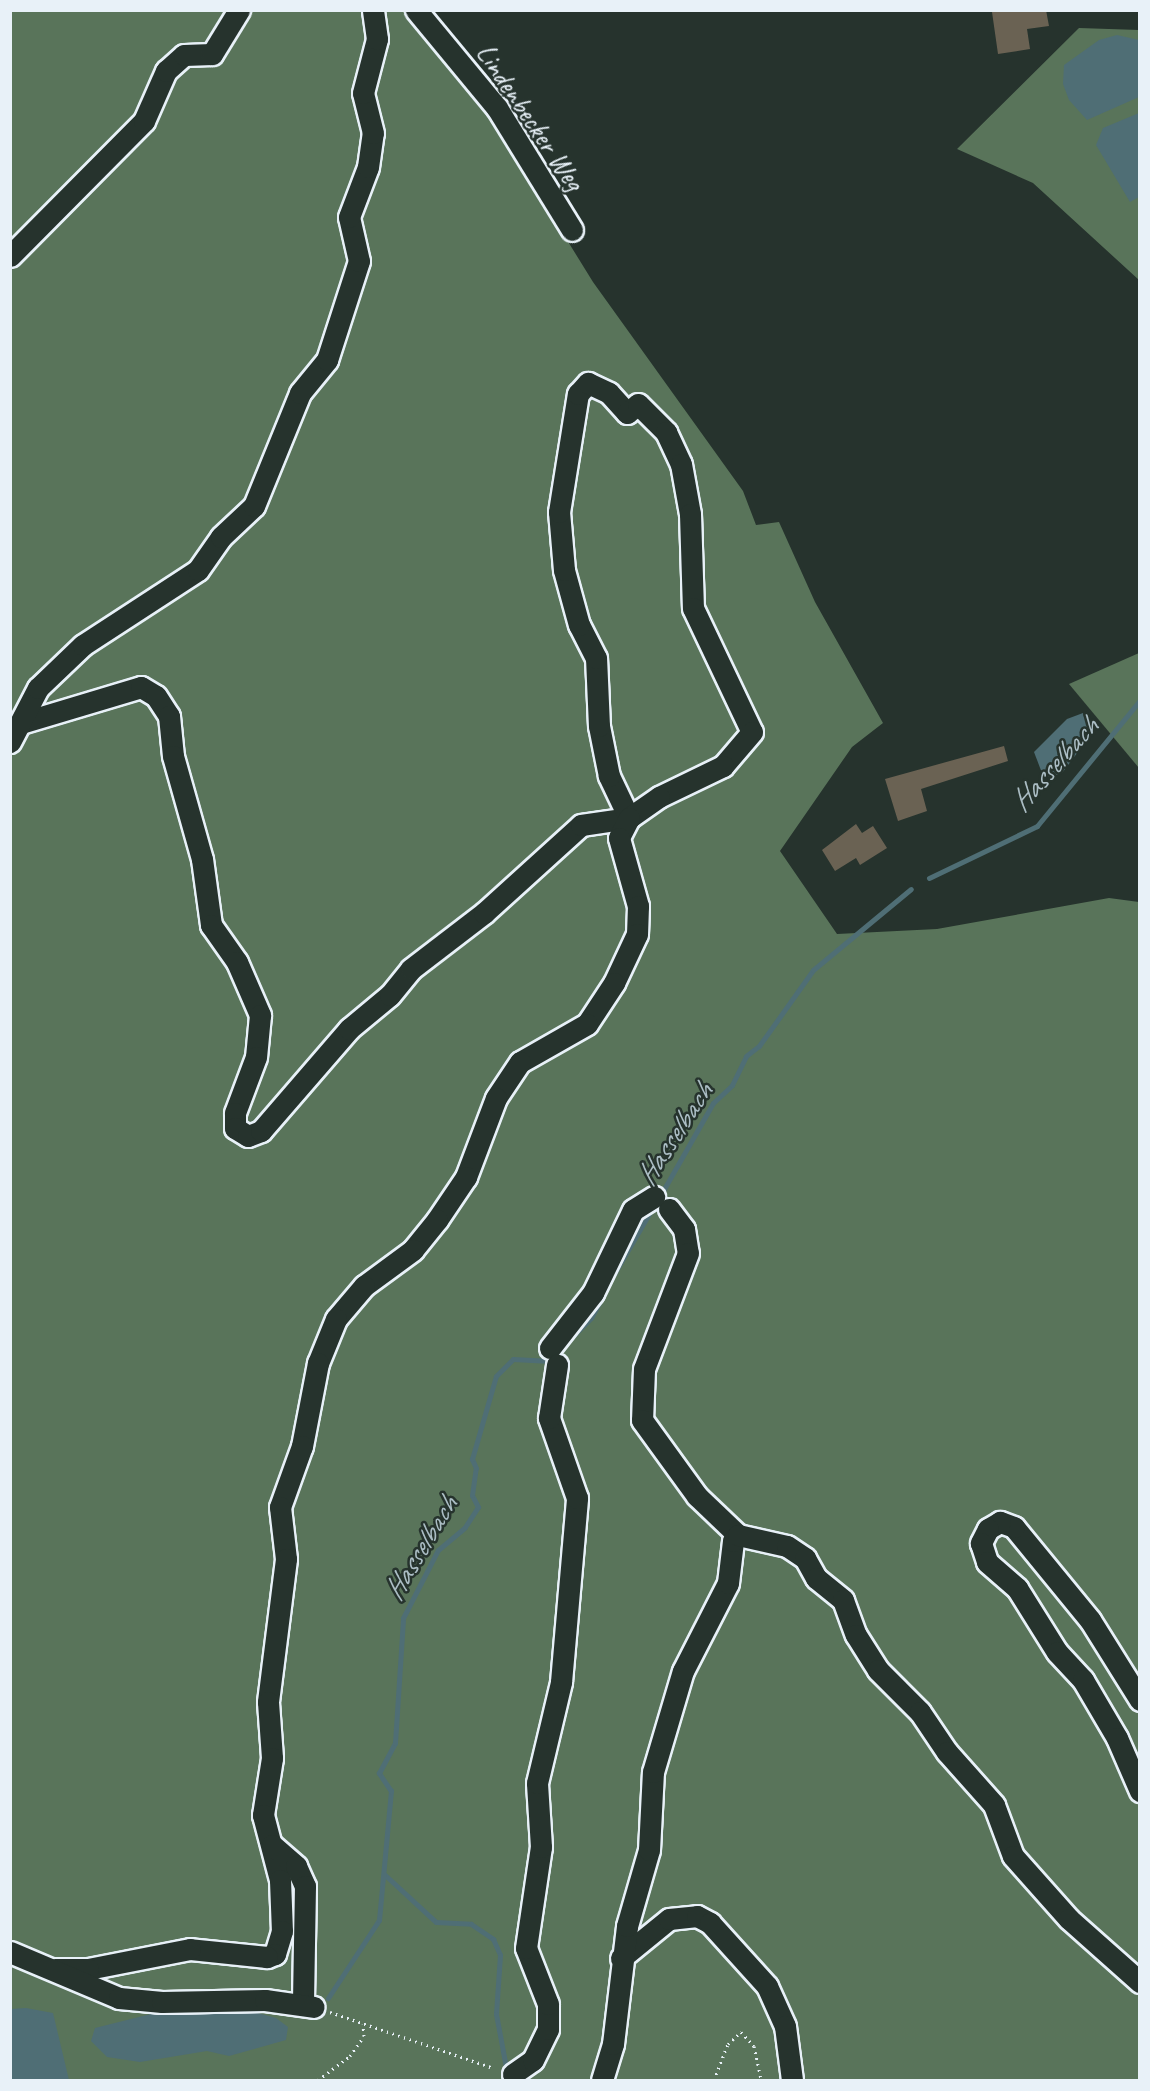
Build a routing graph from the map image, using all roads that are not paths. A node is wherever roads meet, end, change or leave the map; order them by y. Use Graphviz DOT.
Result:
graph roads {
  1 [pos="239,10"];
  2 [pos="373,10"];
  3 [pos="416,10"];
  4 [pos="572,230"];
  5 [pos="10,256"];
  6 [pos="21,723"];
  7 [pos="10,742"];
  8 [pos="629,818"];
  9 [pos="738,1535"];
  10 [pos="1140,1700"];
  11 [pos="1140,1791"];
  12 [pos="272,1845"];
  13 [pos="10,1952"];
  14 [pos="621,1958"];
  15 [pos="55,1969"];
  16 [pos="1140,1982"];
  17 [pos="530,2080"];
  18 [pos="602,2080"];
  19 [pos="792,2080"];
  1 -- 5 [label="street"];
  2 -- 6 [label="street"];
  3 -- 4 [label="street, Lindenbecker Weg"];
  6 -- 7 [label="street"];
  6 -- 8 [label="street"];
  8 -- 8 [label="street"];
  8 -- 12 [label="street"];
  9 -- 14 [label="street"];
  9 -- 16 [label="street"];
  9 -- 17 [label="street"];
  10 -- 11 [label="street"];
  12 -- 15 [label="street"];
  12 -- 15 [label="street"];
  13 -- 15 [label="street"];
  14 -- 18 [label="street"];
  14 -- 19 [label="street"];
}
